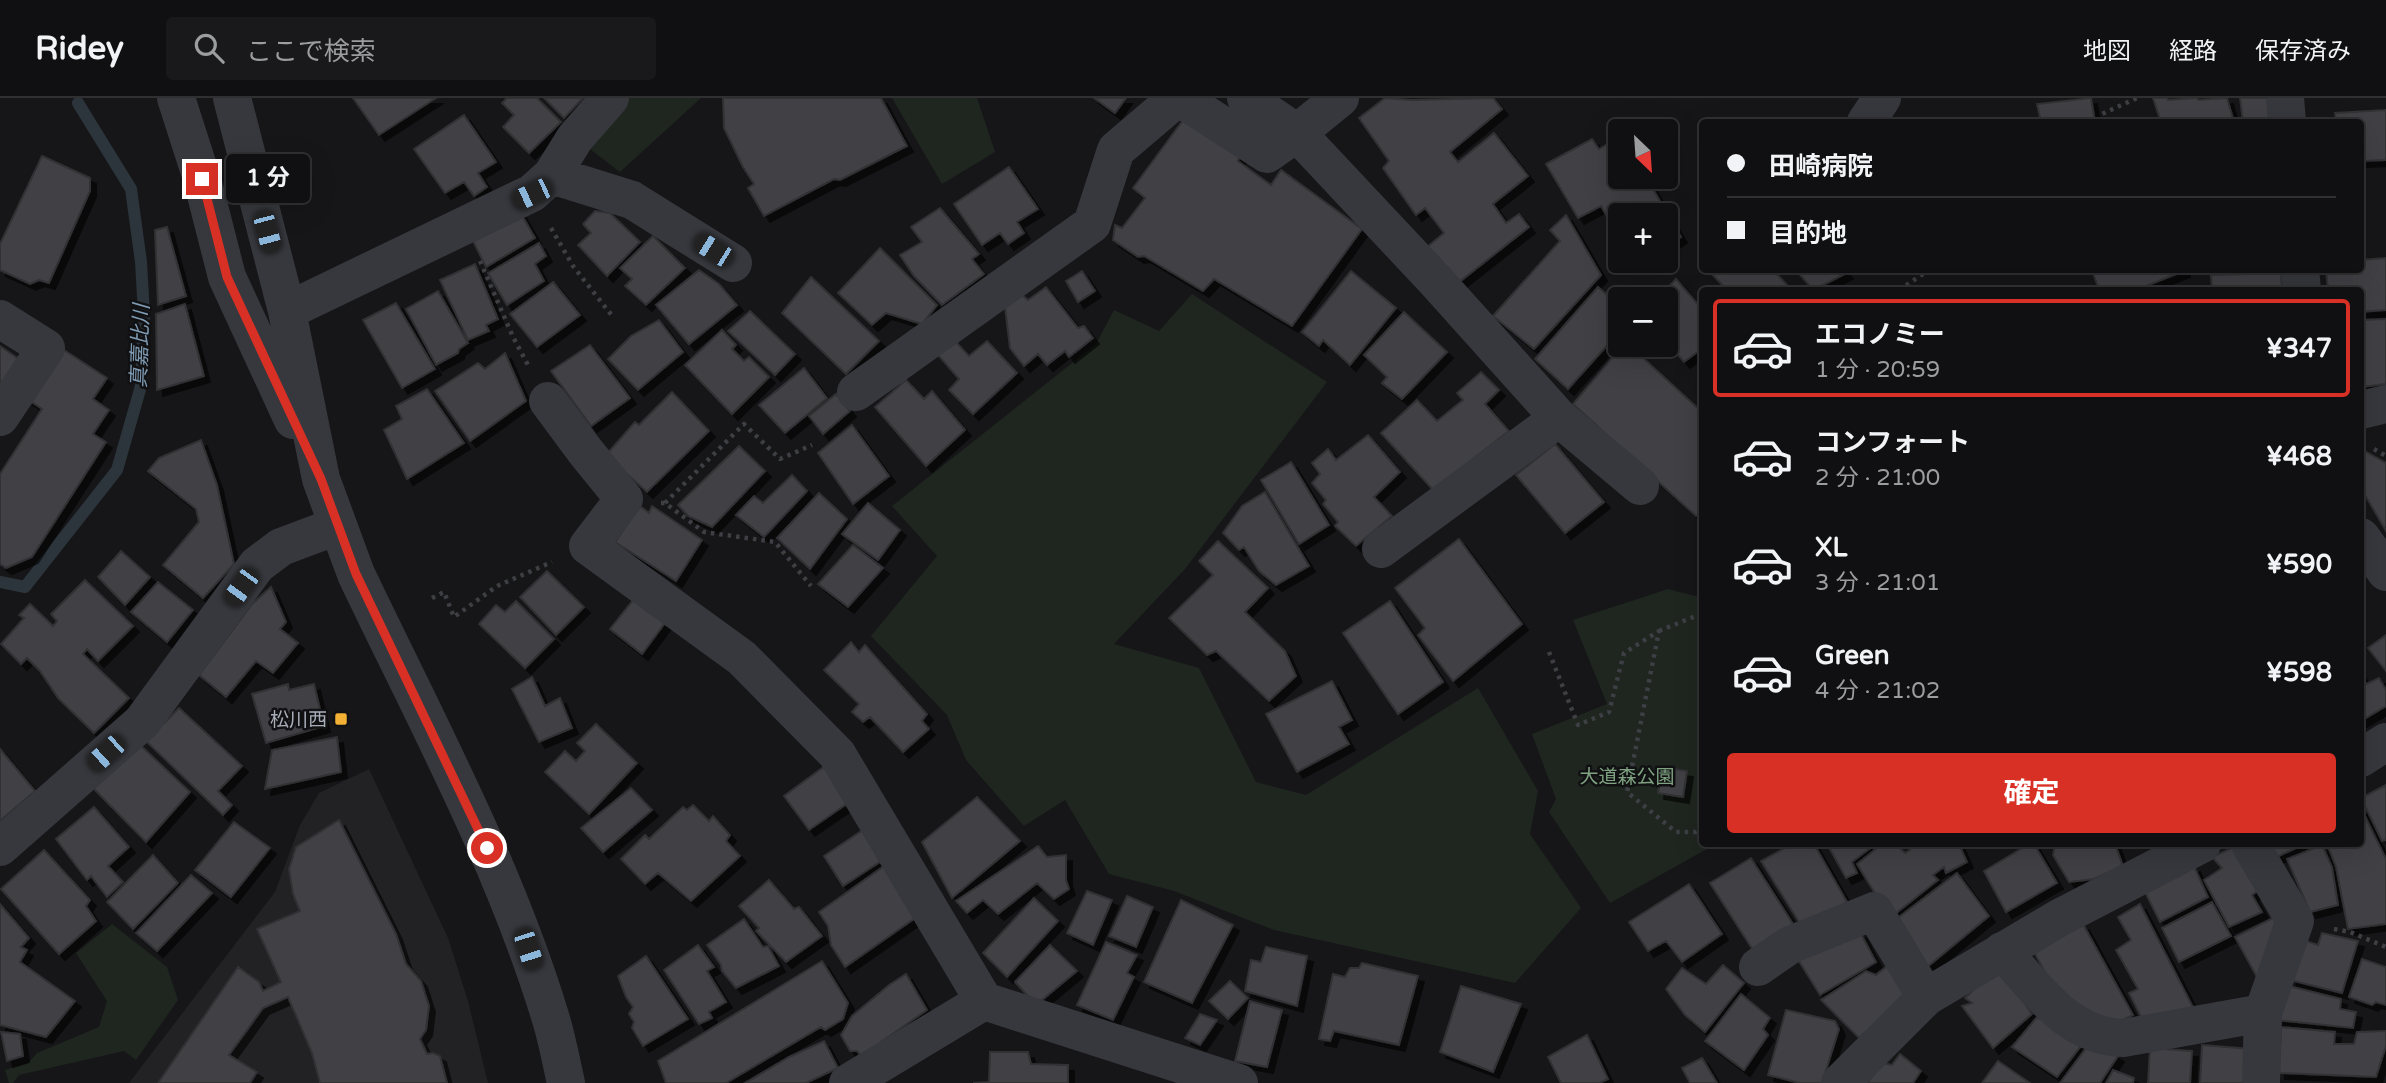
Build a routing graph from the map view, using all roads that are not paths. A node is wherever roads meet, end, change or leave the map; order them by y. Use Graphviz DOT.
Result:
graph roads {
  1 [pos="176,98"];
  2 [pos="232,98"];
  3 [pos="610,98"];
  4 [pos="1179,98"];
  5 [pos="1246,98"];
  6 [pos="1340,98"];
  7 [pos="1882,98"];
  8 [pos="2285,98"];
  9 [pos="1868,119"];
  10 [pos="2287,119"];
  11 [pos="1297,133"];
  12 [pos="542,184"];
  13 [pos="733,263"];
  14 [pos="287,312"];
  15 [pos="0,319"];
  16 [pos="856,392"];
  17 [pos="548,401"];
  18 [pos="2386,404"];
  19 [pos="2364,409"];
  20 [pos="0,417"];
  21 [pos="1559,418"];
  22 [pos="321,479"];
  23 [pos="1640,486"];
  24 [pos="337,526"];
  25 [pos="2364,541"];
  26 [pos="1381,549"];
  27 [pos="2386,572"];
  28 [pos="2386,742"];
  29 [pos="2364,756"];
  30 [pos="0,847"];
  31 [pos="2196,847"];
  32 [pos="2252,847"];
  33 [pos="2003,951"];
  34 [pos="1758,967"];
  35 [pos="1926,997"];
  36 [pos="984,1001"];
  37 [pos="2263,1013"];
  38 [pos="566,1083"];
  39 [pos="848,1083"];
  40 [pos="1239,1083"];
  41 [pos="1840,1083"];
  42 [pos="2261,1083"];
  1 -- 22 [label="street"];
  2 -- 14 [label="street"];
  3 -- 12 [label="street"];
  4 -- 11 [label="street"];
  4 -- 16 [label="street"];
  5 -- 11 [label="street"];
  6 -- 11 [label="street"];
  7 -- 9 [label="street"];
  8 -- 10 [label="street"];
  11 -- 21 [label="street"];
  12 -- 13 [label="street"];
  12 -- 14 [label="street"];
  14 -- 22 [label="street"];
  15 -- 20 [label="street"];
  17 -- 36 [label="street"];
  18 -- 19 [label="street"];
  21 -- 23 [label="street"];
  21 -- 26 [label="street"];
  22 -- 24 [label="street"];
  24 -- 30 [label="street"];
  24 -- 38 [label="street"];
  25 -- 27 [label="street"];
  28 -- 29 [label="street"];
  31 -- 33 [label="street"];
  32 -- 37 [label="street"];
  33 -- 35 [label="street"];
  33 -- 37 [label="street"];
  34 -- 35 [label="street"];
  35 -- 41 [label="street"];
  36 -- 39 [label="street"];
  36 -- 40 [label="street"];
  37 -- 42 [label="street"];
}
